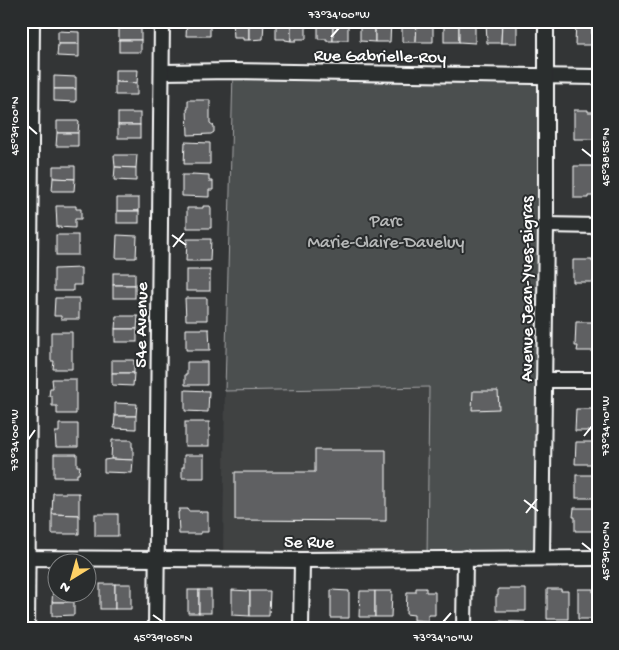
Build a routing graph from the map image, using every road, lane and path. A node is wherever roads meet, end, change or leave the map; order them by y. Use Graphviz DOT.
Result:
graph roads {
  1 [pos="32,21"];
  2 [pos="162,21"];
  3 [pos="546,21"];
  4 [pos="162,72"];
  5 [pos="546,77"];
  6 [pos="598,77"];
  7 [pos="546,225"];
  8 [pos="598,226"];
  9 [pos="544,380"];
  10 [pos="598,380"];
  11 [pos="24,558"];
  12 [pos="465,558"];
  13 [pos="542,558"];
  14 [pos="598,558"];
  15 [pos="156,559"];
  16 [pos="302,560"];
  17 [pos="27,629"];
  18 [pos="156,629"];
  19 [pos="301,629"];
  20 [pos="464,629"];
  1 -- 11 [label="street"];
  2 -- 4 [label="street, 54e Avenue"];
  3 -- 5 [label="street, Avenue Jean-Yves-Bigras"];
  4 -- 5 [label="street, Rue Gabrielle-Roy"];
  4 -- 15 [label="street, 54e Avenue"];
  5 -- 6 [label="street, Rue Gabrielle-Roy"];
  5 -- 7 [label="street, Avenue Jean-Yves-Bigras"];
  7 -- 8 [label="street"];
  7 -- 9 [label="street, Avenue Jean-Yves-Bigras"];
  9 -- 10 [label="street"];
  9 -- 13 [label="street, Avenue Jean-Yves-Bigras"];
  11 -- 15 [label="street, 5e Rue"];
  11 -- 17 [label="street"];
  12 -- 13 [label="street, 5e Rue"];
  12 -- 16 [label="street, 5e Rue"];
  12 -- 20 [label="street"];
  13 -- 14 [label="street, 5e Rue"];
  15 -- 16 [label="street, 5e Rue"];
  15 -- 18 [label="street, 54e Avenue"];
  16 -- 19 [label="street"];
}
